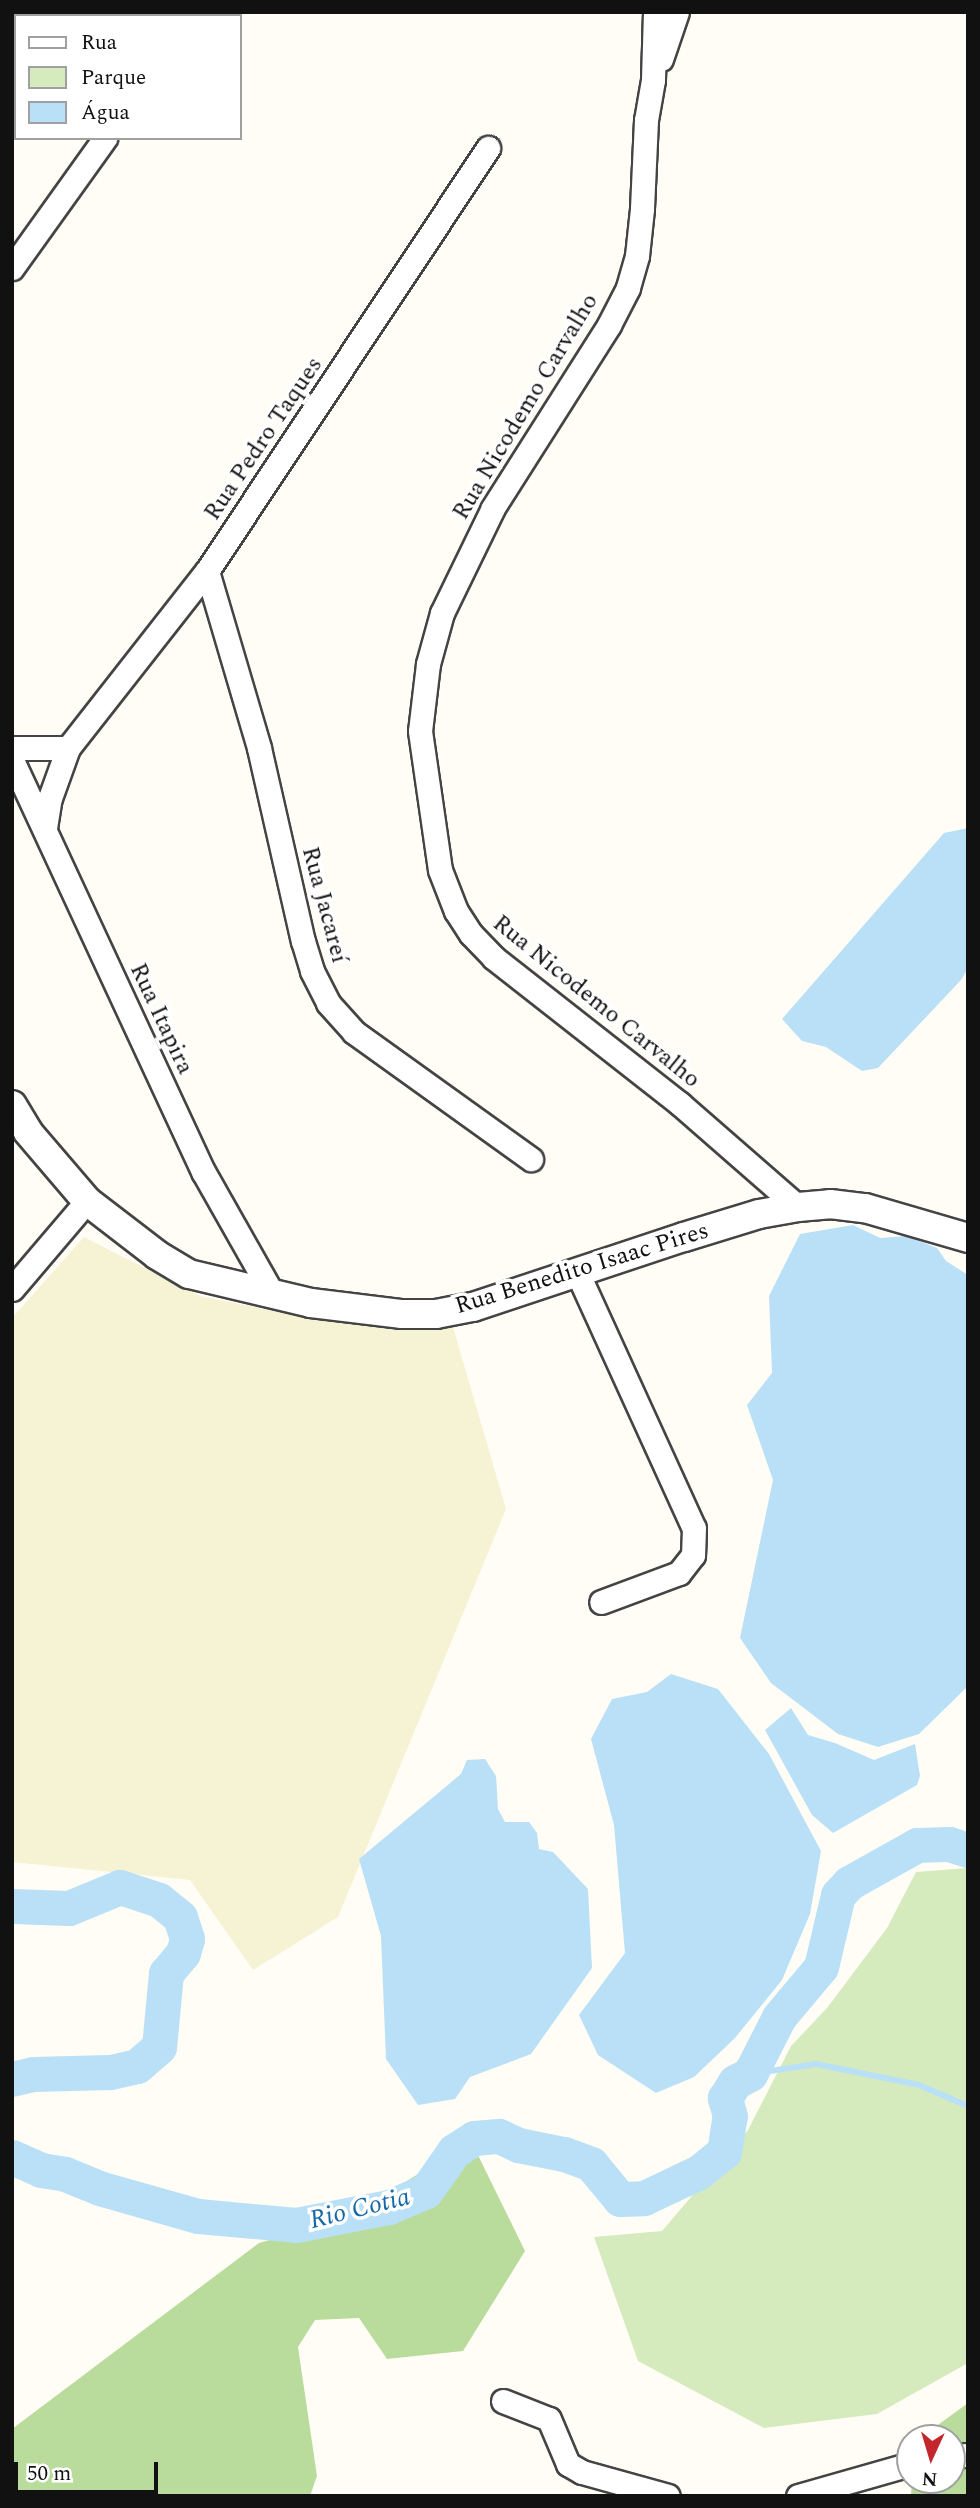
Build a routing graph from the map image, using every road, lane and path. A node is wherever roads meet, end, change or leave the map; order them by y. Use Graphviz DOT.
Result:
graph roads {
  1 [pos="655,12"];
  2 [pos="677,12"];
  3 [pos="653,80"];
  4 [pos="104,140"];
  5 [pos="488,148"];
  6 [pos="12,268"];
  7 [pos="207,571"];
  8 [pos="12,748"];
  9 [pos="68,748"];
  10 [pos="12,760"];
  11 [pos="45,828"];
  12 [pos="12,1105"];
  13 [pos="531,1159"];
  14 [pos="87,1201"];
  15 [pos="798,1207"];
  16 [pos="968,1238"];
  17 [pos="578,1274"];
  18 [pos="12,1289"];
  19 [pos="273,1295"];
  20 [pos="601,1602"];
  21 [pos="503,2401"];
  22 [pos="896,2468"];
  23 [pos="668,2496"];
  24 [pos="798,2496"];
  1 -- 3 [label="street, Rua Nicodemo Carvalho"];
  2 -- 3 [label="street"];
  3 -- 15 [label="street, Rua Nicodemo Carvalho"];
  4 -- 6 [label="street"];
  5 -- 7 [label="street, Rua Pedro Taques"];
  7 -- 9 [label="street, Rua Pedro Taques"];
  7 -- 13 [label="street, Rua Jacareí"];
  8 -- 9 [label="street"];
  9 -- 11 [label="street, Rua Pedro Taques"];
  10 -- 11 [label="street, Rua Itapira"];
  11 -- 19 [label="street, Rua Itapira"];
  12 -- 14 [label="street, Rua Benedito Isaac Pires"];
  14 -- 18 [label="street"];
  14 -- 19 [label="street, Rua Benedito Isaac Pires"];
  15 -- 16 [label="street, Rua Benedito Isaac Pires"];
  15 -- 17 [label="street, Rua Benedito Isaac Pires"];
  17 -- 19 [label="street, Rua Benedito Isaac Pires"];
  17 -- 20 [label="street"];
  21 -- 23 [label="street"];
  22 -- 24 [label="street"];
}
